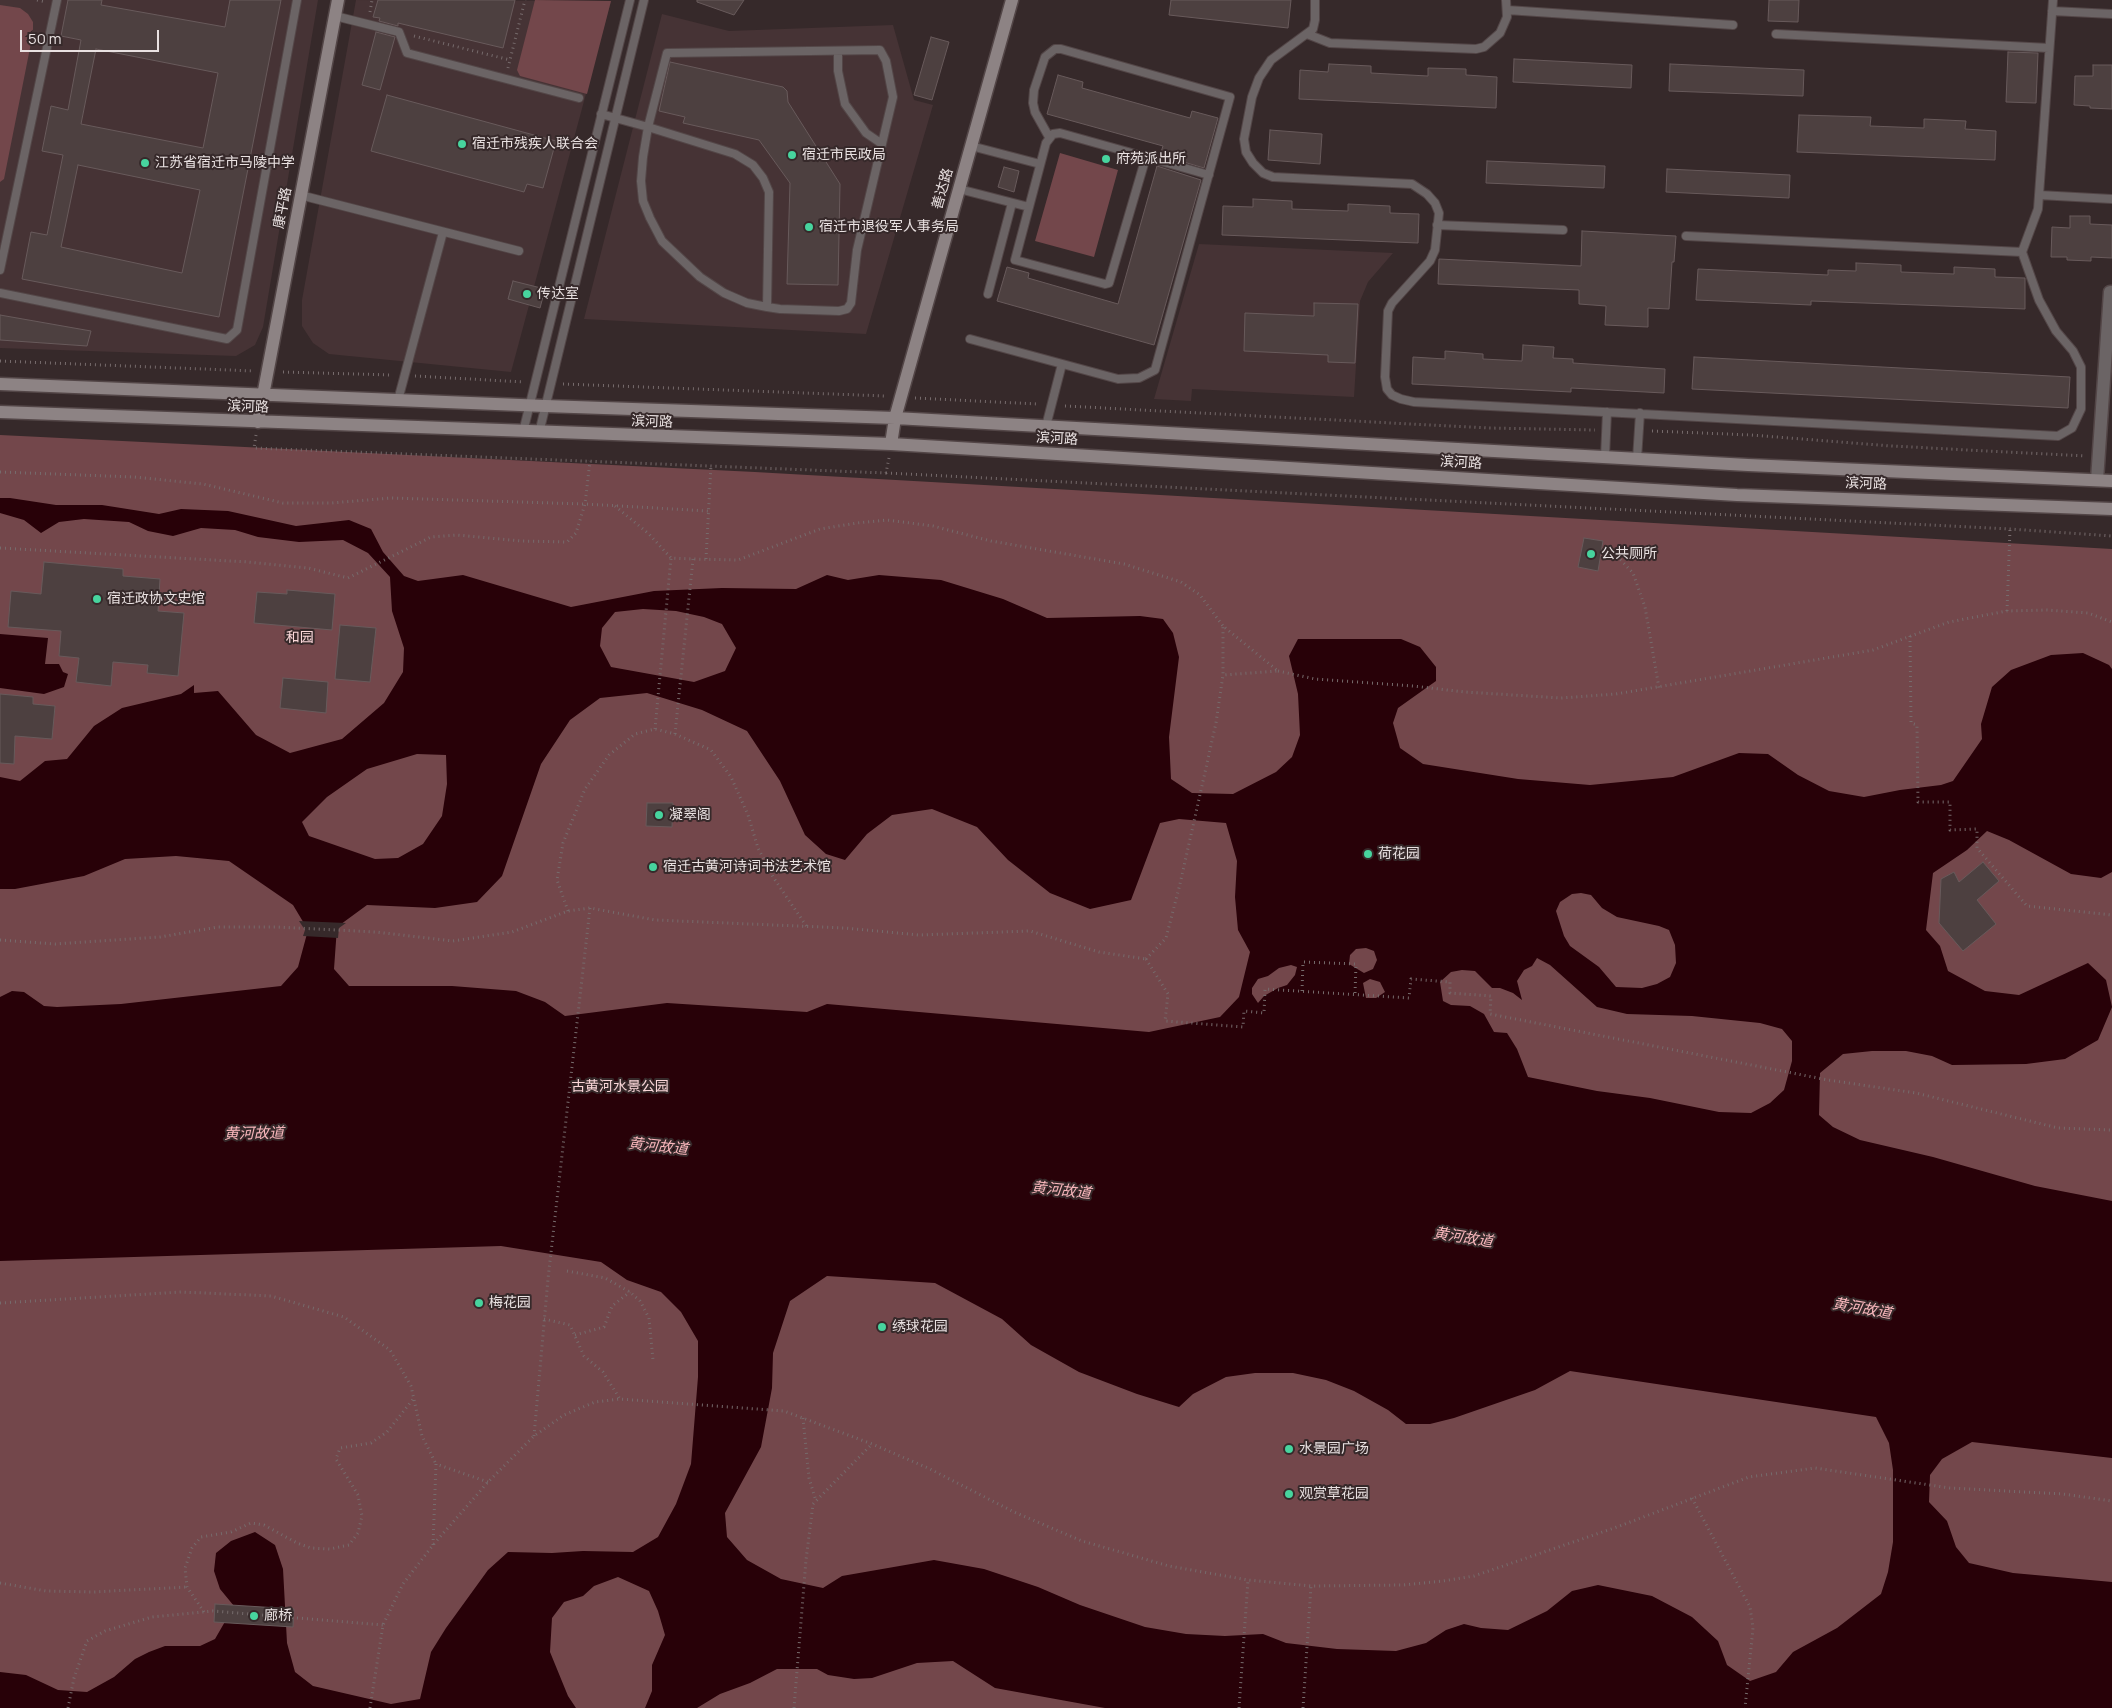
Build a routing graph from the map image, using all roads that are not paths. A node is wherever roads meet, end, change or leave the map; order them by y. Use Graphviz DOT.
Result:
graph roads {
  1 [pos="57,0"];
  2 [pos="297,0"];
  3 [pos="338,0"];
  4 [pos="630,0"];
  5 [pos="644,0"];
  6 [pos="1012,0"];
  7 [pos="1315,0"];
  8 [pos="1506,0"];
  9 [pos="2053,0"];
  10 [pos="1507,10"];
  11 [pos="2052,11"];
  12 [pos="2112,14"];
  13 [pos="335,16"];
  14 [pos="1733,25"];
  15 [pos="1307,34"];
  16 [pos="1776,34"];
  17 [pos="2050,48"];
  18 [pos="838,51"];
  19 [pos="579,98"];
  20 [pos="601,114"];
  21 [pos="615,118"];
  22 [pos="648,127"];
  23 [pos="1049,137"];
  24 [pos="882,144"];
  25 [pos="971,146"];
  26 [pos="1146,157"];
  27 [pos="1040,164"];
  28 [pos="1209,175"];
  29 [pos="959,189"];
  30 [pos="2039,195"];
  31 [pos="300,196"];
  32 [pos="2112,198"];
  33 [pos="1012,203"];
  34 [pos="1029,208"];
  35 [pos="1437,225"];
  36 [pos="1563,230"];
  37 [pos="443,232"];
  38 [pos="1686,236"];
  39 [pos="519,251"];
  40 [pos="2022,252"];
  41 [pos="0,270"];
  42 [pos="2112,292"];
  43 [pos="0,293"];
  44 [pos="988,294"];
  45 [pos="767,307"];
  46 [pos="970,339"];
  47 [pos="543,346"];
  48 [pos="559,349"];
  49 [pos="1062,364"];
  50 [pos="0,384"];
  51 [pos="263,395"];
  52 [pos="398,400"];
  53 [pos="529,406"];
  54 [pos="545,406"];
  55 [pos="0,412"];
  56 [pos="1607,412"];
  57 [pos="1640,414"];
  58 [pos="895,418"];
  59 [pos="258,422"];
  60 [pos="1046,426"];
  61 [pos="523,432"];
  62 [pos="539,432"];
  63 [pos="891,444"];
  64 [pos="1604,457"];
  65 [pos="1637,459"];
  66 [pos="2097,480"];
  67 [pos="2112,481"];
  68 [pos="2112,508"];
  1 -- 41 [label="lane"];
  2 -- 43 [label="lane"];
  3 -- 13 [label="main road, 康平路"];
  4 -- 20 [label="lane"];
  5 -- 21 [label="lane"];
  6 -- 25 [label="main road, 善达路"];
  7 -- 15 [label="lane"];
  8 -- 10 [label="lane"];
  9 -- 11 [label="lane"];
  10 -- 14 [label="lane"];
  10 -- 15 [label="lane"];
  11 -- 12 [label="lane"];
  11 -- 17 [label="lane"];
  13 -- 19 [label="lane"];
  13 -- 31 [label="main road, 康平路"];
  15 -- 35 [label="lane"];
  16 -- 17 [label="lane"];
  17 -- 30 [label="lane"];
  18 -- 22 [label="lane"];
  18 -- 24 [label="lane"];
  18 -- 24 [label="lane"];
  20 -- 21 [label="lane"];
  20 -- 47 [label="lane"];
  21 -- 22 [label="lane"];
  21 -- 48 [label="lane"];
  22 -- 45 [label="lane"];
  22 -- 45 [label="lane"];
  23 -- 26 [label="lane"];
  23 -- 27 [label="lane"];
  23 -- 28 [label="lane"];
  24 -- 45 [label="lane"];
  25 -- 27 [label="lane"];
  25 -- 29 [label="main road, 善达路"];
  26 -- 28 [label="lane"];
  26 -- 34 [label="lane"];
  27 -- 34 [label="lane"];
  28 -- 49 [label="lane"];
  29 -- 33 [label="lane"];
  29 -- 58 [label="main road, 善达路"];
  30 -- 32 [label="lane"];
  30 -- 40 [label="lane"];
  31 -- 37 [label="lane"];
  31 -- 51 [label="main road, 康平路"];
  33 -- 34 [label="lane"];
  33 -- 44 [label="lane"];
  35 -- 36 [label="lane"];
  35 -- 56 [label="lane"];
  37 -- 39 [label="lane"];
  37 -- 52 [label="lane"];
  38 -- 40 [label="lane"];
  40 -- 57 [label="lane"];
  42 -- 66 [label="street"];
  46 -- 49 [label="lane"];
  47 -- 48 [label="lane"];
  47 -- 53 [label="lane"];
  48 -- 54 [label="lane"];
  49 -- 60 [label="lane"];
  50 -- 51 [label="main road, 滨河路"];
  51 -- 52 [label="main road, 滨河路"];
  51 -- 59 [label="main road, 康平路"];
  52 -- 53 [label="main road, 滨河路"];
  53 -- 54 [label="main road, 滨河路"];
  53 -- 61 [label="lane"];
  54 -- 58 [label="main road, 滨河路"];
  54 -- 62 [label="lane"];
  55 -- 59 [label="main road, 滨河路"];
  56 -- 57 [label="lane"];
  56 -- 64 [label="lane"];
  57 -- 65 [label="lane"];
  58 -- 60 [label="main road, 滨河路"];
  58 -- 63 [label="main road, 善达路"];
  59 -- 61 [label="main road, 滨河路"];
  60 -- 64 [label="main road, 滨河路"];
  61 -- 62 [label="main road, 滨河路"];
  62 -- 63 [label="main road, 滨河路"];
  63 -- 68 [label="main road, 滨河路"];
  64 -- 65 [label="main road, 滨河路"];
  65 -- 66 [label="main road, 滨河路"];
  66 -- 67 [label="main road, 滨河路"];
}
